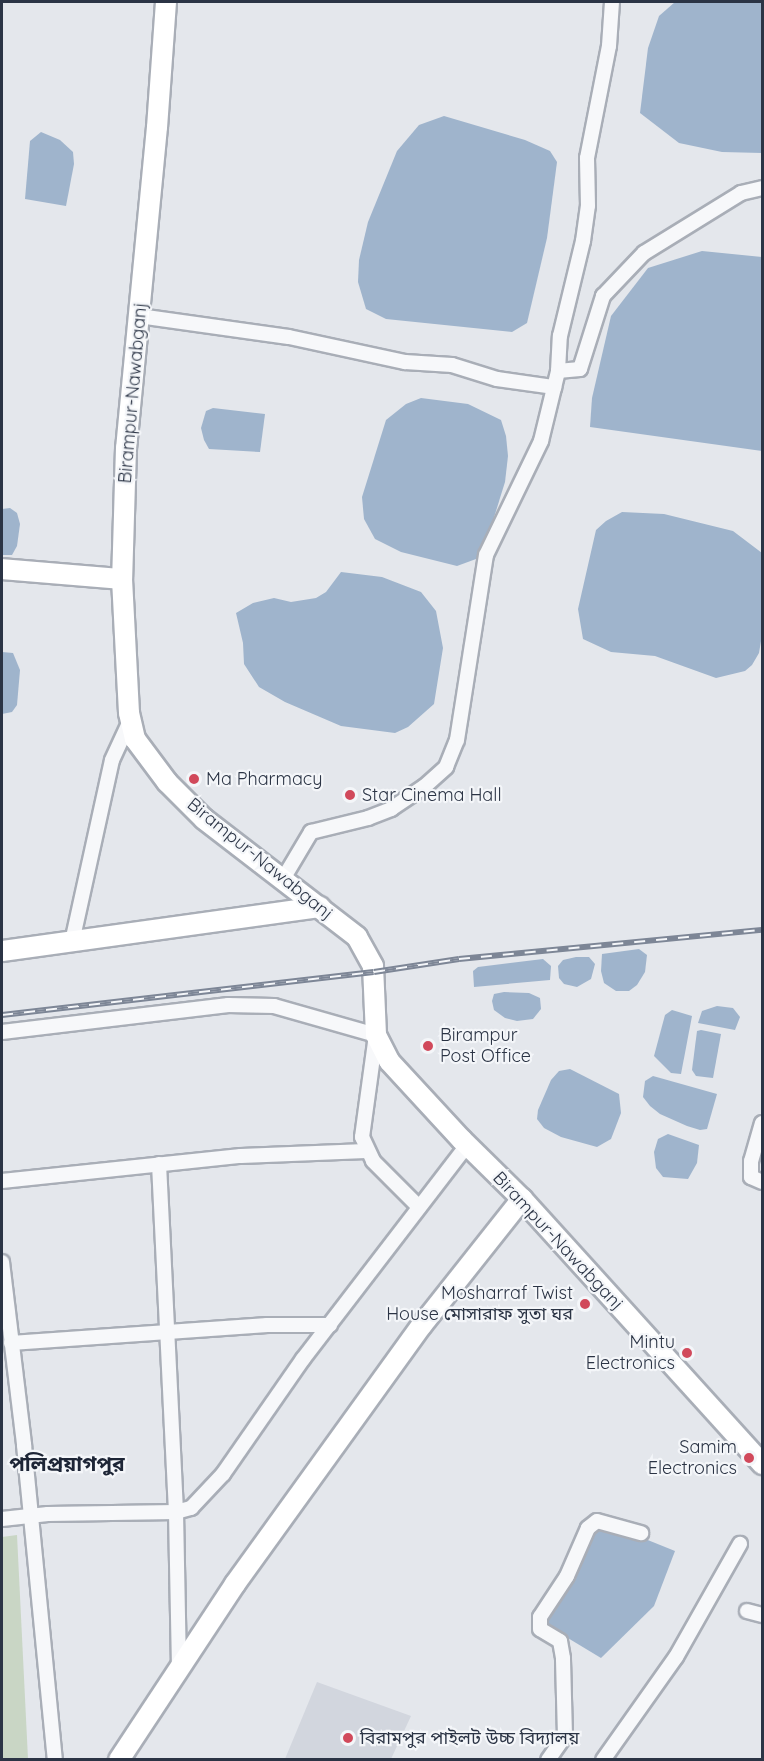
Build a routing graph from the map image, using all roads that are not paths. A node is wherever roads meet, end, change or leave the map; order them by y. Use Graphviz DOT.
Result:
graph roads {
  1 [pos="166,2"];
  2 [pos="612,2"];
  3 [pos="762,188"];
  4 [pos="139,316"];
  5 [pos="558,371"];
  6 [pos="555,387"];
  7 [pos="2,569"];
  8 [pos="122,579"];
  9 [pos="130,721"];
  10 [pos="283,879"];
  11 [pos="320,907"];
  12 [pos="72,942"];
  13 [pos="2,951"];
  14 [pos="2,1032"];
  15 [pos="376,1035"];
  16 [pos="762,1123"];
  17 [pos="467,1145"];
  18 [pos="366,1151"];
  19 [pos="159,1164"];
  20 [pos="2,1181"];
  21 [pos="762,1182"];
  22 [pos="522,1199"];
  23 [pos="419,1207"];
  24 [pos="2,1262"];
  25 [pos="330,1325"];
  26 [pos="167,1333"];
  27 [pos="11,1343"];
  28 [pos="762,1464"];
  29 [pos="176,1512"];
  30 [pos="30,1516"];
  31 [pos="2,1519"];
  32 [pos="641,1533"];
  33 [pos="740,1544"];
  34 [pos="747,1611"];
  35 [pos="762,1615"];
  36 [pos="179,1670"];
  37 [pos="55,1760"];
  38 [pos="119,1760"];
  39 [pos="548,1760"];
  40 [pos="603,1760"];
  1 -- 4 [label="main road, Birampur-Nawabganj"];
  2 -- 5 [label="street"];
  3 -- 5 [label="street"];
  4 -- 6 [label="street"];
  4 -- 8 [label="main road, Birampur-Nawabganj"];
  5 -- 6 [label="street"];
  6 -- 10 [label="street"];
  7 -- 8 [label="main road"];
  8 -- 9 [label="main road, Birampur-Nawabganj"];
  9 -- 10 [label="main road, Birampur-Nawabganj"];
  9 -- 12 [label="street"];
  10 -- 11 [label="main road, Birampur-Nawabganj"];
  11 -- 12 [label="main road"];
  11 -- 15 [label="main road, Birampur-Nawabganj"];
  12 -- 13 [label="main road"];
  14 -- 15 [label="street"];
  15 -- 17 [label="main road, Birampur-Nawabganj"];
  15 -- 18 [label="street"];
  16 -- 21 [label="street"];
  17 -- 22 [label="main road, Birampur-Nawabganj"];
  17 -- 23 [label="street"];
  18 -- 19 [label="street"];
  18 -- 23 [label="street"];
  19 -- 20 [label="street"];
  19 -- 26 [label="street"];
  22 -- 28 [label="main road, Birampur-Nawabganj"];
  22 -- 36 [label="main road"];
  23 -- 25 [label="street"];
  24 -- 27 [label="street"];
  25 -- 26 [label="street"];
  25 -- 29 [label="street"];
  26 -- 27 [label="street"];
  26 -- 29 [label="street"];
  27 -- 30 [label="street"];
  29 -- 30 [label="street"];
  29 -- 36 [label="street"];
  30 -- 31 [label="street"];
  30 -- 37 [label="street"];
  32 -- 39 [label="street"];
  33 -- 40 [label="street"];
  34 -- 35 [label="street"];
  36 -- 38 [label="main road"];
}
